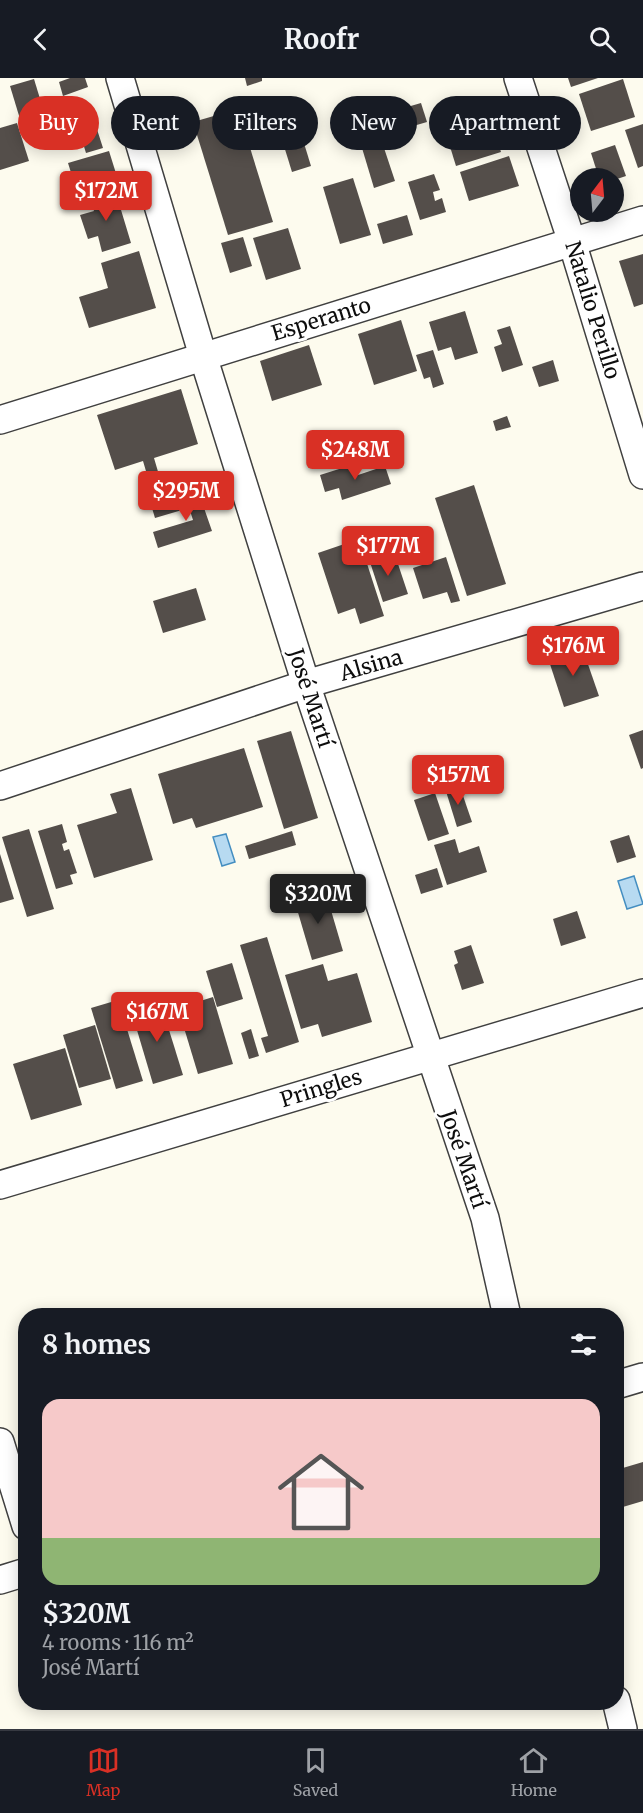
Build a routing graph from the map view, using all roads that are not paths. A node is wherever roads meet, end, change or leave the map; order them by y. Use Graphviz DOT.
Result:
graph roads {
  1 [pos="120,78"];
  2 [pos="518,78"];
  3 [pos="643,220"];
  4 [pos="572,242"];
  5 [pos="203,356"];
  6 [pos="0,420"];
  7 [pos="643,475"];
  8 [pos="643,586"];
  9 [pos="306,684"];
  10 [pos="0,786"];
  11 [pos="643,993"];
  12 [pos="429,1055"];
  13 [pos="0,1185"];
  14 [pos="505,1308"];
  15 [pos="643,1377"];
  16 [pos="624,1383"];
  17 [pos="0,1442"];
  18 [pos="18,1500"];
  19 [pos="18,1574"];
  20 [pos="0,1580"];
  21 [pos="618,1710"];
  22 [pos="623,1729"];
  1 -- 5 [label="street, José Martí"];
  2 -- 4 [label="street, Natalio Perillo"];
  3 -- 4 [label="street, Esperanto"];
  4 -- 5 [label="street, Esperanto"];
  4 -- 7 [label="street, Natalio Perillo"];
  5 -- 6 [label="street, Esperanto"];
  5 -- 9 [label="street, José Martí"];
  8 -- 9 [label="street, Alsina"];
  9 -- 10 [label="street, Alsina"];
  9 -- 12 [label="street, José Martí"];
  11 -- 12 [label="street, Pringles"];
  12 -- 13 [label="street, Pringles"];
  12 -- 14 [label="street, José Martí"];
  15 -- 16 [label="street"];
  17 -- 18 [label="street"];
  19 -- 20 [label="street"];
  21 -- 22 [label="street"];
}
